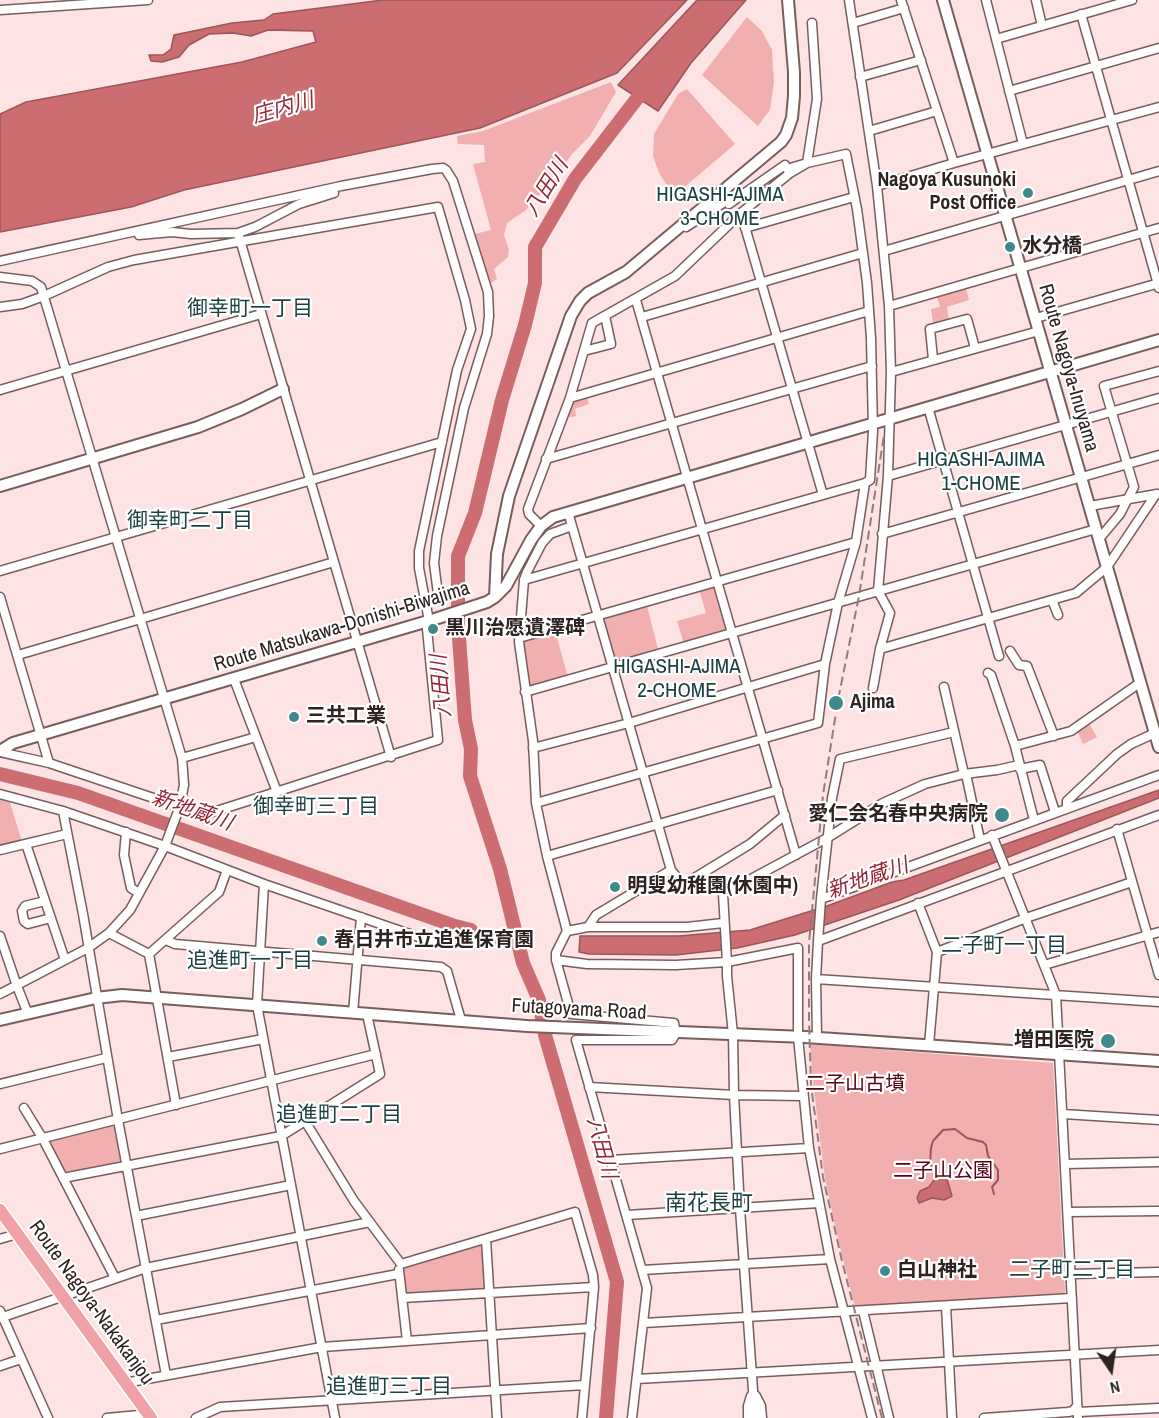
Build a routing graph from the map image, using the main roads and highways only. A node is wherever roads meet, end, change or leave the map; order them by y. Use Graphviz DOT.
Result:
graph roads {
  1 [pos="788,0"];
  2 [pos="944,0"];
  3 [pos="1159,340"];
  4 [pos="1051,372"];
  5 [pos="283,389"];
  6 [pos="0,486"];
  7 [pos="491,599"];
  8 [pos="1156,730"];
  9 [pos="1159,747"];
  10 [pos="0,751"];
  11 [pos="0,1020"];
  12 [pos="1159,1061"];
  13 [pos="0,1210"];
  14 [pos="148,1414"];
  1 -- 7 [label="main road, Route Matsukawa-Donishi-Biwajima"];
  2 -- 4 [label="main road, Route Nagoya-Inuyama"];
  3 -- 4 [label="main road"];
  4 -- 7 [label="main road"];
  4 -- 8 [label="main road, Route Nagoya-Inuyama"];
  5 -- 6 [label="main road"];
  7 -- 10 [label="main road, Route Matsukawa-Donishi-Biwajima"];
  8 -- 9 [label="main road, Route Nagoya-Inuyama"];
  11 -- 12 [label="main road, Futagoyama Road"];
  13 -- 14 [label="main road, Route Nagoya-Nakakanjou"];
}
